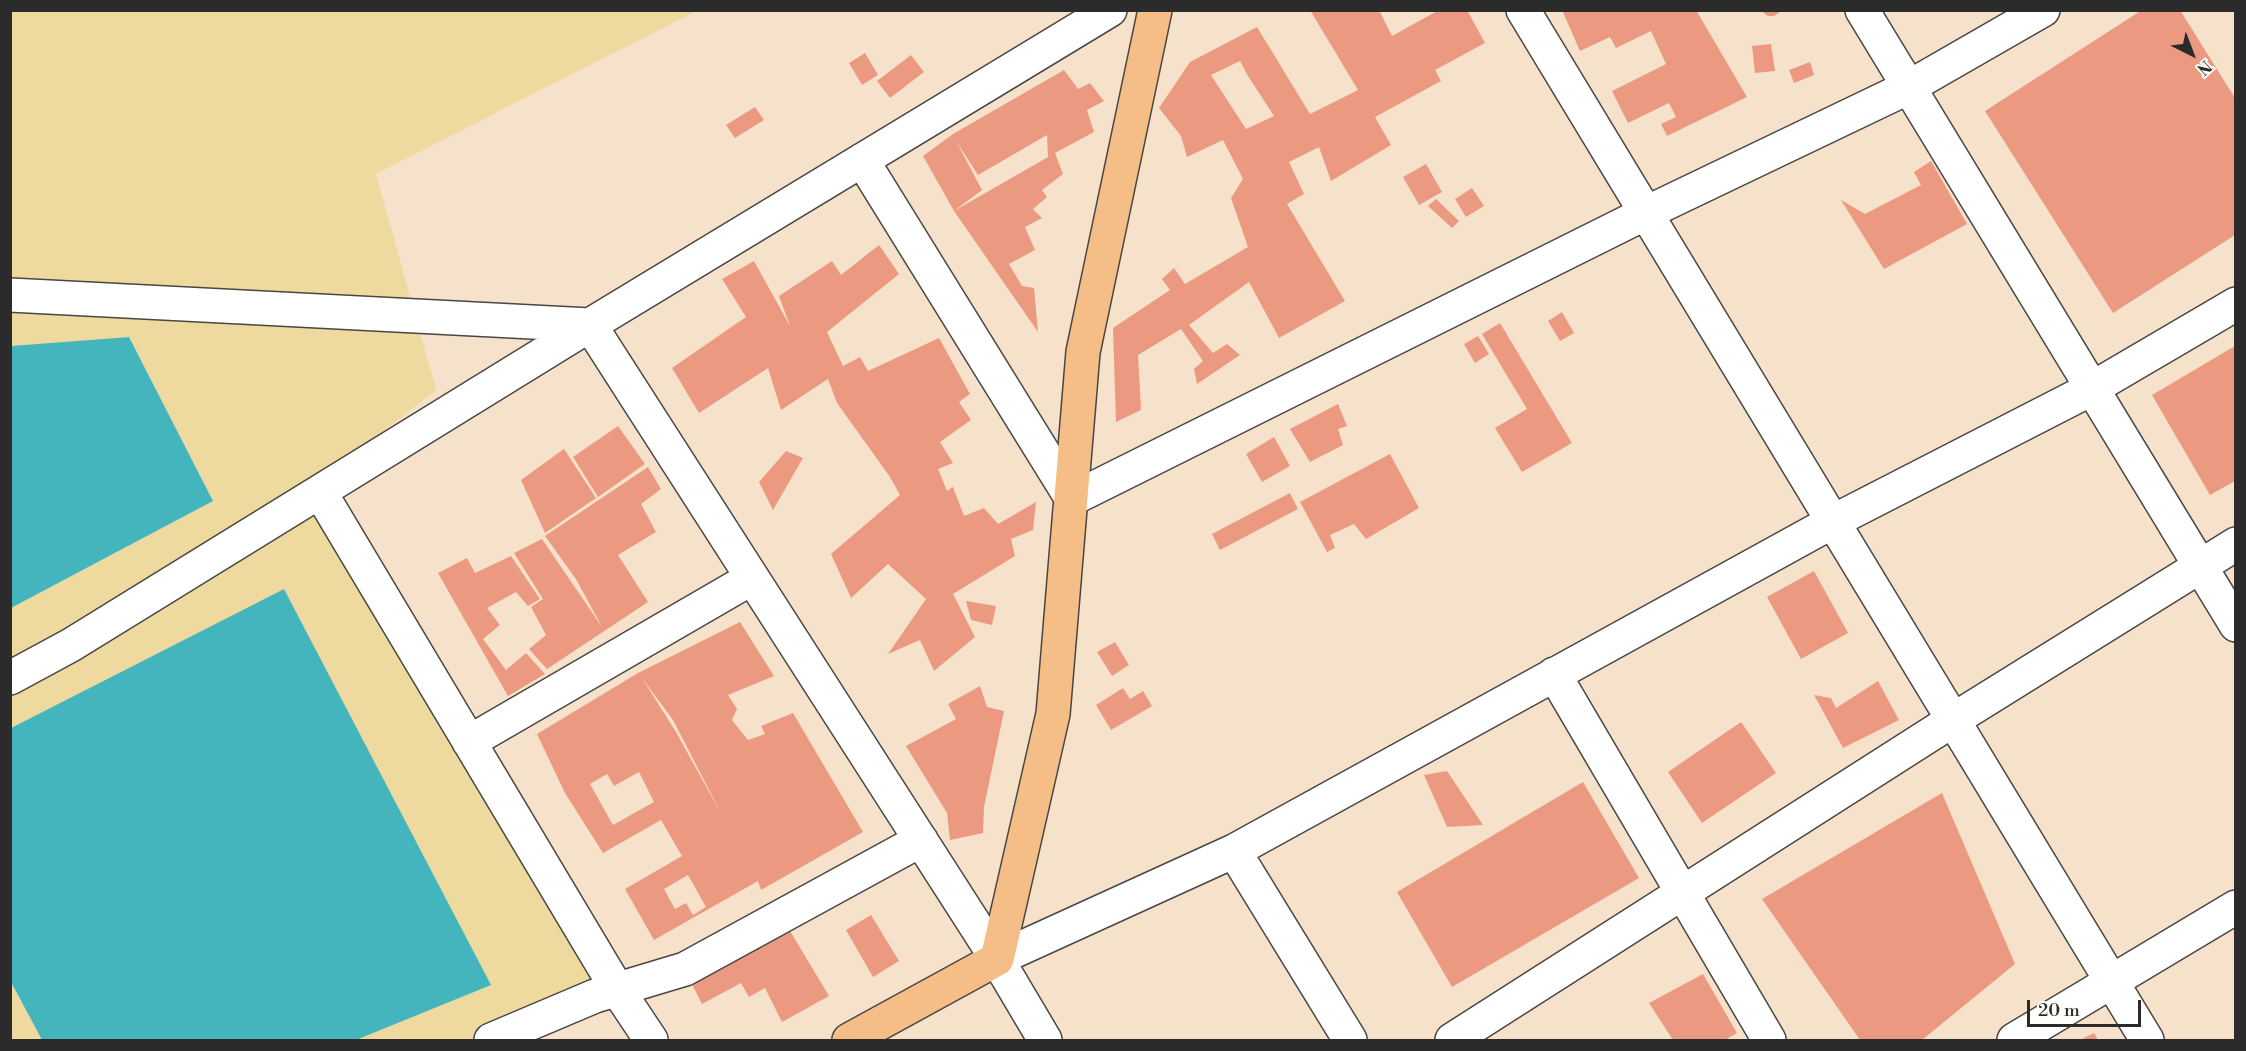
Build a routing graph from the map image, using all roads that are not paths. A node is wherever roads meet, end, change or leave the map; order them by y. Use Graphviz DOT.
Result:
graph roads {
  1 [pos="1110,10"];
  2 [pos="1155,10"];
  3 [pos="1523,10"];
  4 [pos="1862,10"];
  5 [pos="2043,10"];
  6 [pos="1909,87"];
  7 [pos="862,160"];
  8 [pos="1646,213"];
  9 [pos="10,295"];
  10 [pos="2235,304"];
  11 [pos="590,325"];
  12 [pos="2091,388"];
  13 [pos="320,492"];
  14 [pos="1072,499"];
  15 [pos="1832,522"];
  16 [pos="2235,544"];
  17 [pos="2199,567"];
  18 [pos="752,578"];
  19 [pos="2235,626"];
  20 [pos="1554,674"];
  21 [pos="10,678"];
  22 [pos="1953,720"];
  23 [pos="469,742"];
  24 [pos="921,840"];
  25 [pos="1234,850"];
  26 [pos="1683,894"];
  27 [pos="2235,906"];
  28 [pos="997,959"];
  29 [pos="2111,982"];
  30 [pos="617,989"];
  31 [pos="491,1041"];
  32 [pos="651,1041"];
  33 [pos="849,1041"];
  34 [pos="1045,1041"];
  35 [pos="1350,1041"];
  36 [pos="1452,1041"];
  37 [pos="1769,1041"];
  38 [pos="2014,1041"];
  39 [pos="2147,1041"];
  1 -- 7 [label="street"];
  2 -- 14 [label="main road"];
  3 -- 8 [label="street"];
  4 -- 6 [label="street"];
  5 -- 6 [label="street"];
  6 -- 8 [label="street"];
  6 -- 12 [label="street"];
  7 -- 11 [label="street"];
  7 -- 14 [label="street"];
  8 -- 14 [label="street"];
  8 -- 15 [label="street"];
  9 -- 11 [label="street"];
  10 -- 12 [label="street"];
  11 -- 13 [label="street"];
  11 -- 18 [label="street"];
  12 -- 15 [label="street"];
  12 -- 17 [label="street"];
  13 -- 21 [label="street"];
  13 -- 23 [label="street"];
  14 -- 28 [label="main road"];
  15 -- 20 [label="street"];
  15 -- 22 [label="street"];
  16 -- 17 [label="street"];
  17 -- 19 [label="street"];
  17 -- 22 [label="street"];
  18 -- 23 [label="street"];
  18 -- 24 [label="street"];
  20 -- 25 [label="street"];
  20 -- 26 [label="street"];
  22 -- 26 [label="street"];
  22 -- 29 [label="street"];
  23 -- 30 [label="street"];
  24 -- 28 [label="street"];
  24 -- 30 [label="street"];
  25 -- 28 [label="street"];
  25 -- 35 [label="street"];
  26 -- 36 [label="street"];
  26 -- 37 [label="street"];
  27 -- 29 [label="street"];
  28 -- 33 [label="main road"];
  28 -- 34 [label="street"];
  29 -- 38 [label="street"];
  29 -- 39 [label="street"];
  30 -- 31 [label="street"];
  30 -- 32 [label="street"];
}
